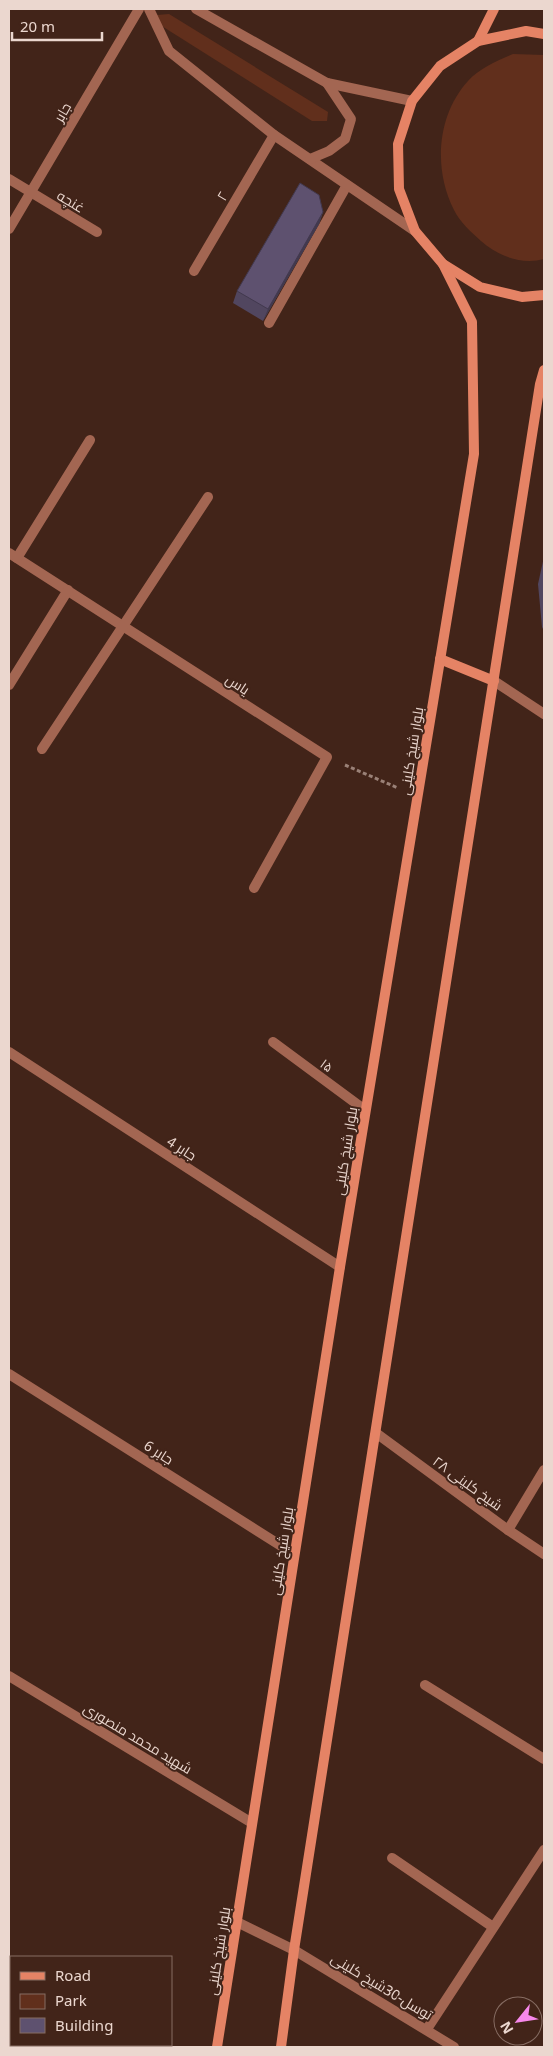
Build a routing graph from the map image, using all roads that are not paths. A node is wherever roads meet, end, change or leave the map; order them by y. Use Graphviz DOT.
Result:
graph roads {
  1 [pos="139,9"];
  2 [pos="149,9"];
  3 [pos="196,9"];
  4 [pos="494,9"];
  5 [pos="544,34"];
  6 [pos="478,41"];
  7 [pos="327,83"];
  8 [pos="412,101"];
  9 [pos="274,135"];
  10 [pos="310,159"];
  11 [pos="9,179"];
  12 [pos="348,185"];
  13 [pos="31,193"];
  14 [pos="9,229"];
  15 [pos="415,230"];
  16 [pos="97,232"];
  17 [pos="443,264"];
  18 [pos="194,271"];
  19 [pos="544,295"];
  20 [pos="269,323"];
  21 [pos="544,370"];
  22 [pos="90,440"];
  23 [pos="208,498"];
  24 [pos="13,555"];
  25 [pos="68,590"];
  26 [pos="122,625"];
  27 [pos="440,659"];
  28 [pos="494,681"];
  29 [pos="9,685"];
  30 [pos="544,714"];
  31 [pos="42,749"];
  32 [pos="254,888"];
  33 [pos="272,1042"];
  34 [pos="9,1052"];
  35 [pos="366,1110"];
  36 [pos="340,1267"];
  37 [pos="9,1376"];
  38 [pos="376,1433"];
  39 [pos="544,1470"];
  40 [pos="508,1530"];
  41 [pos="294,1554"];
  42 [pos="544,1554"];
  43 [pos="9,1676"];
  44 [pos="425,1685"];
  45 [pos="544,1759"];
  46 [pos="252,1824"];
  47 [pos="544,1850"];
  48 [pos="392,1858"];
  49 [pos="237,1922"];
  50 [pos="493,1928"];
  51 [pos="294,1950"];
  52 [pos="427,2029"];
  53 [pos="217,2047"];
  54 [pos="281,2047"];
  55 [pos="454,2047"];
  1 -- 13 [label="street, جابر"];
  2 -- 9 [label="street"];
  3 -- 7 [label="street"];
  4 -- 6 [label="main road"];
  5 -- 6 [label="main road"];
  6 -- 8 [label="main road"];
  7 -- 8 [label="street"];
  7 -- 10 [label="street"];
  8 -- 15 [label="main road"];
  9 -- 10 [label="street"];
  9 -- 18 [label="street, ۲"];
  10 -- 12 [label="street"];
  11 -- 13 [label="street, غنچه"];
  12 -- 15 [label="street"];
  12 -- 20 [label="street"];
  13 -- 14 [label="street, جابر"];
  13 -- 16 [label="street, غنچه"];
  15 -- 17 [label="main road"];
  17 -- 19 [label="main road"];
  17 -- 27 [label="main road, بلوار شیخ کلینی"];
  21 -- 28 [label="main road"];
  22 -- 24 [label="street"];
  23 -- 26 [label="street"];
  24 -- 25 [label="street, یاس"];
  25 -- 26 [label="street, یاس"];
  25 -- 29 [label="street"];
  26 -- 31 [label="street"];
  26 -- 32 [label="street, یاس"];
  27 -- 28 [label="main road"];
  27 -- 35 [label="main road, بلوار شیخ کلینی"];
  28 -- 30 [label="street"];
  28 -- 38 [label="main road"];
  33 -- 35 [label="street, ۱۵"];
  34 -- 36 [label="street, جابر 4"];
  35 -- 36 [label="main road, بلوار شیخ کلینی"];
  36 -- 41 [label="main road, بلوار شیخ کلینی"];
  37 -- 41 [label="street, جابر 6"];
  38 -- 40 [label="street, شیخ کلینی ۲۸"];
  38 -- 51 [label="main road"];
  39 -- 40 [label="street"];
  40 -- 42 [label="street, شیخ کلینی ۲۸"];
  41 -- 46 [label="main road, بلوار شیخ کلینی"];
  43 -- 46 [label="street, شهید محمد منصوری"];
  44 -- 45 [label="street"];
  46 -- 49 [label="main road, بلوار شیخ کلینی"];
  47 -- 50 [label="street"];
  48 -- 50 [label="street"];
  49 -- 51 [label="street, توسل-30شیخ کلینی"];
  49 -- 53 [label="main road, بلوار شیخ کلینی"];
  50 -- 52 [label="street"];
  51 -- 52 [label="street, توسل-30شیخ کلینی"];
  51 -- 54 [label="main road"];
  52 -- 55 [label="street, توسل-30شیخ کلینی"];
}
